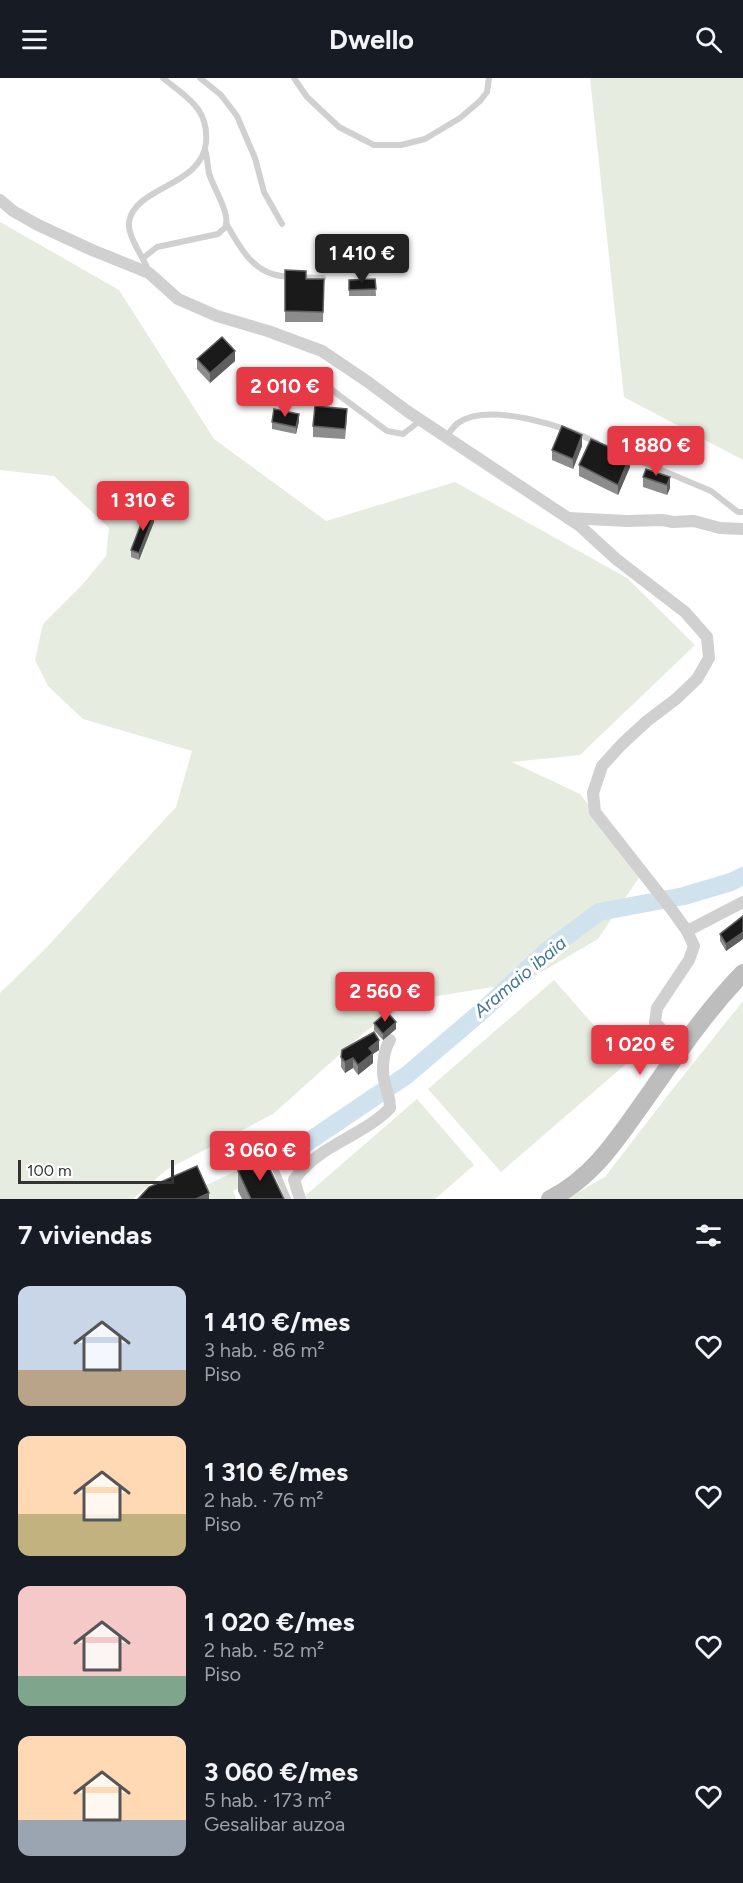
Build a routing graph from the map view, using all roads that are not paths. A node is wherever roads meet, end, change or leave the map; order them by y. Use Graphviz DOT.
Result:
graph roads {
  1 [pos="163,78"];
  2 [pos="200,78"];
  3 [pos="294,78"];
  4 [pos="489,78"];
  5 [pos="205,150"];
  6 [pos="0,200"];
  7 [pos="226,223"];
  8 [pos="282,224"];
  9 [pos="143,258"];
  10 [pos="149,273"];
  11 [pos="322,278"];
  12 [pos="303,375"];
  13 [pos="420,420"];
  14 [pos="446,437"];
  15 [pos="607,448"];
  16 [pos="616,451"];
  17 [pos="743,512"];
  18 [pos="567,518"];
  19 [pos="743,529"];
  20 [pos="743,902"];
  21 [pos="687,931"];
  22 [pos="743,973"];
  23 [pos="390,1040"];
  24 [pos="686,1041"];
  25 [pos="265,1145"];
  26 [pos="288,1199"];
  27 [pos="300,1199"];
  28 [pos="550,1199"];
  1 -- 5 [label="lane"];
  2 -- 8 [label="lane"];
  3 -- 4 [label="lane"];
  5 -- 7 [label="lane"];
  5 -- 9 [label="lane"];
  6 -- 10 [label="street"];
  7 -- 9 [label="lane"];
  7 -- 11 [label="lane"];
  9 -- 10 [label="lane"];
  10 -- 13 [label="street"];
  12 -- 13 [label="lane"];
  13 -- 14 [label="street"];
  14 -- 15 [label="lane"];
  14 -- 18 [label="street"];
  16 -- 17 [label="lane"];
  18 -- 19 [label="street"];
  18 -- 21 [label="street"];
  20 -- 21 [label="street"];
  21 -- 24 [label="street"];
  22 -- 24 [label="main road"];
  23 -- 27 [label="street"];
  24 -- 28 [label="main road"];
  25 -- 26 [label="lane"];
}
